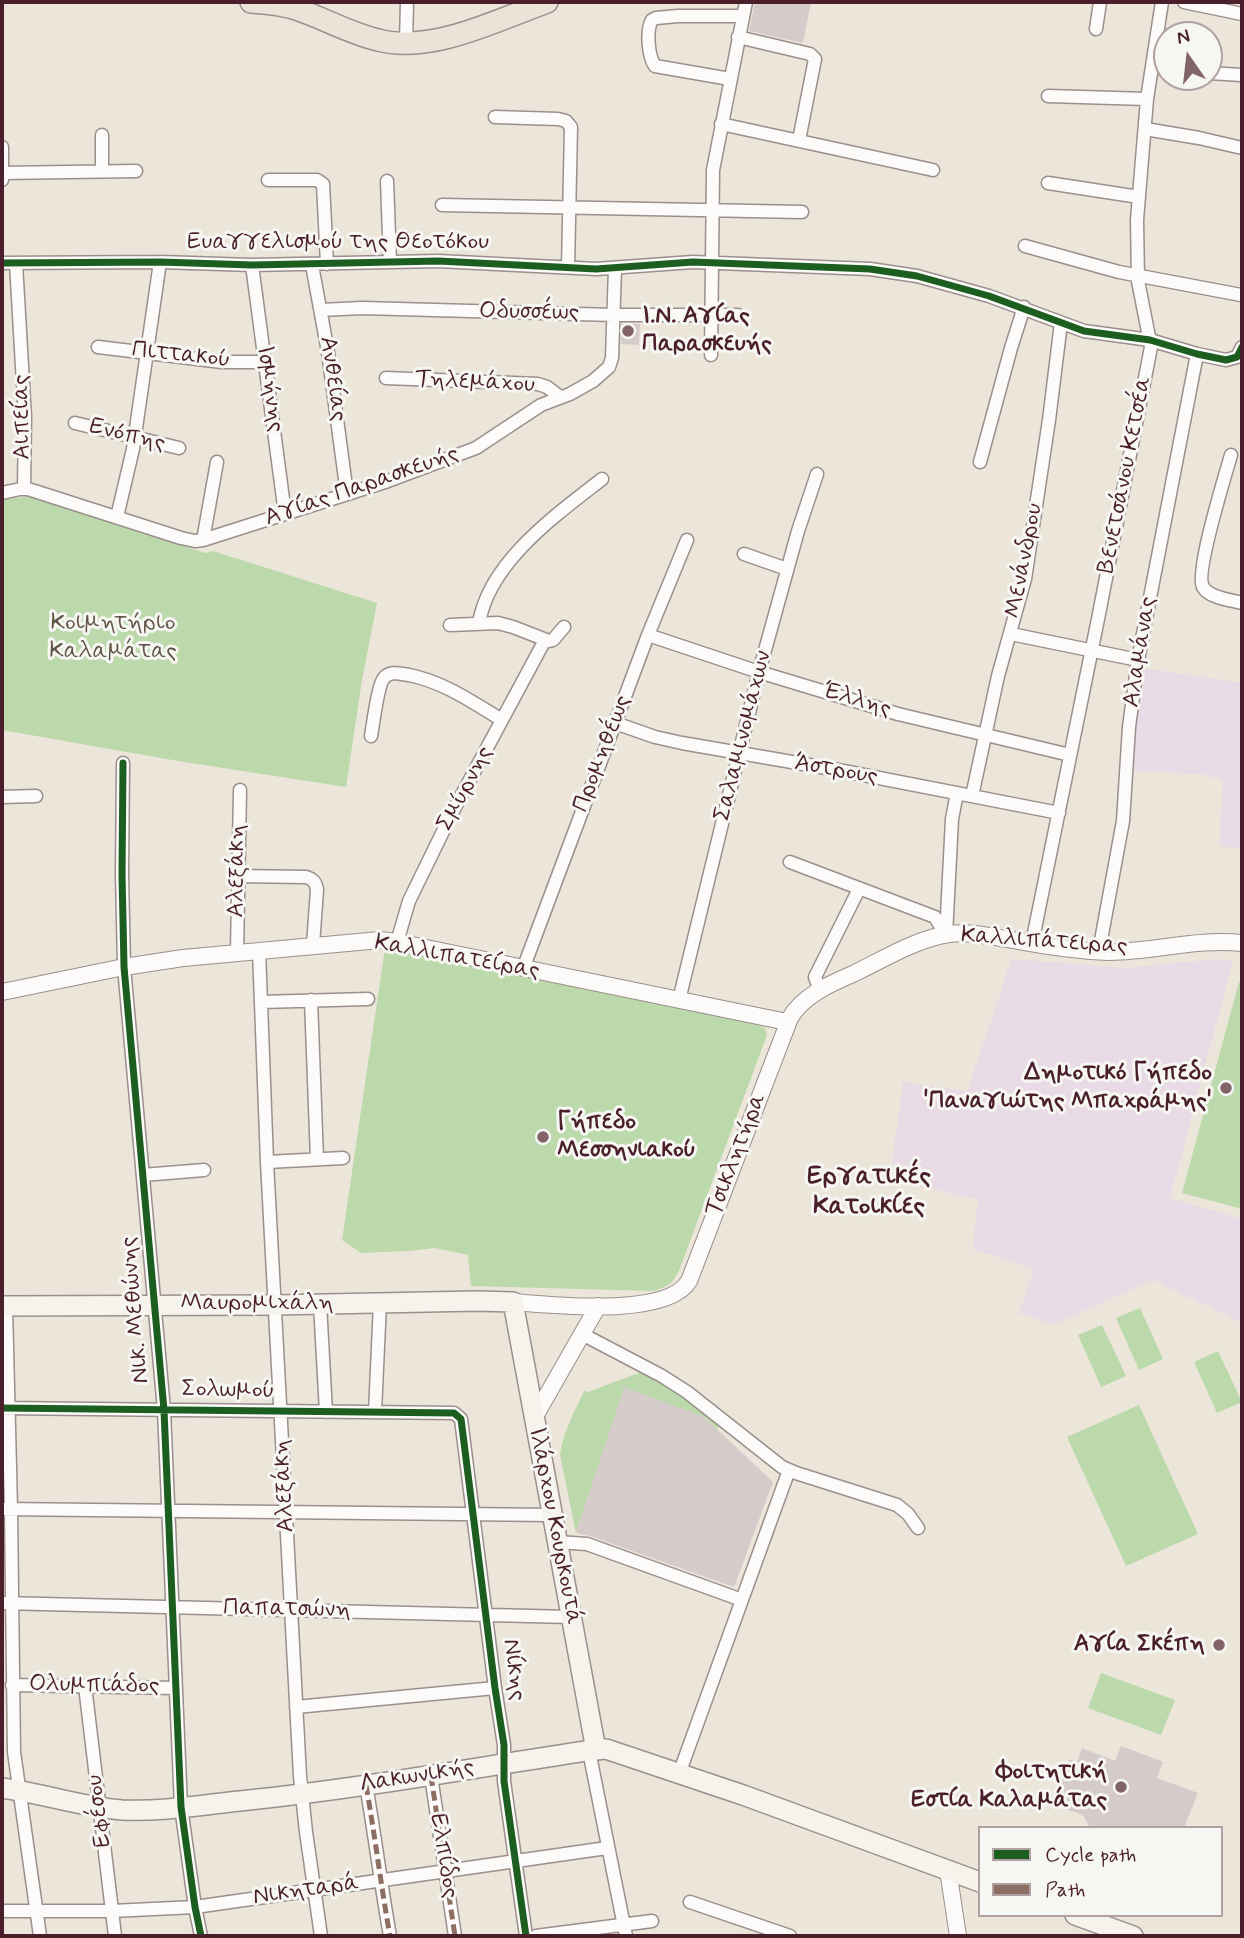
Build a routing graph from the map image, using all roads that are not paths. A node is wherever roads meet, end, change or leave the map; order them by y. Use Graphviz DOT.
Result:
graph roads {
  1 [pos="251,2"];
  2 [pos="407,2"];
  3 [pos="547,2"];
  4 [pos="746,2"];
  5 [pos="1100,2"];
  6 [pos="1162,2"];
  7 [pos="1184,2"];
  8 [pos="1242,14"];
  9 [pos="742,16"];
  10 [pos="1159,21"];
  11 [pos="1096,29"];
  12 [pos="738,37"];
  13 [pos="406,44"];
  14 [pos="1153,63"];
  15 [pos="1223,74"];
  16 [pos="1242,75"];
  17 [pos="730,79"];
  18 [pos="1048,96"];
  19 [pos="1147,99"];
  20 [pos="495,117"];
  21 [pos="721,124"];
  22 [pos="1145,129"];
  23 [pos="102,135"];
  24 [pos="799,141"];
  25 [pos="2,147"];
  26 [pos="1242,148"];
  27 [pos="933,170"];
  28 [pos="102,171"];
  29 [pos="136,171"];
  30 [pos="2,173"];
  31 [pos="268,180"];
  32 [pos="2,181"];
  33 [pos="387,181"];
  34 [pos="1048,183"];
  35 [pos="1139,197"];
  36 [pos="442,205"];
  37 [pos="570,206"];
  38 [pos="713,210"];
  39 [pos="802,212"];
  40 [pos="1025,246"];
  41 [pos="160,262"];
  42 [pos="390,262"];
  43 [pos="2,263"];
  44 [pos="16,263"];
  45 [pos="712,263"];
  46 [pos="327,264"];
  47 [pos="252,265"];
  48 [pos="312,265"];
  49 [pos="568,267"];
  50 [pos="615,268"];
  51 [pos="1138,275"];
  52 [pos="1241,295"];
  53 [pos="1024,307"];
  54 [pos="321,310"];
  55 [pos="614,315"];
  56 [pos="711,315"];
  57 [pos="737,315"];
  58 [pos="1061,323"];
  59 [pos="1150,340"];
  60 [pos="98,347"];
  61 [pos="1242,347"];
  62 [pos="148,354"];
  63 [pos="1197,354"];
  64 [pos="711,355"];
  65 [pos="265,362"];
  66 [pos="386,379"];
  67 [pos="560,397"];
  68 [pos="75,423"];
  69 [pos="134,437"];
  70 [pos="179,448"];
  71 [pos="1231,455"];
  72 [pos="217,462"];
  73 [pos="981,462"];
  74 [pos="817,474"];
  75 [pos="602,479"];
  76 [pos="24,488"];
  77 [pos="2,493"];
  78 [pos="347,494"];
  79 [pos="285,514"];
  80 [pos="117,517"];
  81 [pos="203,540"];
  82 [pos="687,540"];
  83 [pos="744,554"];
  84 [pos="787,569"];
  85 [pos="1242,603"];
  86 [pos="479,623"];
  87 [pos="450,625"];
  88 [pos="564,628"];
  89 [pos="1011,634"];
  90 [pos="648,635"];
  91 [pos="545,640"];
  92 [pos="1091,650"];
  93 [pos="1138,660"];
  94 [pos="759,672"];
  95 [pos="502,720"];
  96 [pos="615,723"];
  97 [pos="985,735"];
  98 [pos="372,736"];
  99 [pos="739,752"];
  100 [pos="1070,755"];
  101 [pos="123,764"];
  102 [pos="240,790"];
  103 [pos="957,793"];
  104 [pos="2,796"];
  105 [pos="36,796"];
  106 [pos="972,796"];
  107 [pos="1059,813"];
  108 [pos="790,862"];
  109 [pos="238,876"];
  110 [pos="859,889"];
  111 [pos="946,935"];
  112 [pos="397,942"];
  113 [pos="1032,943"];
  114 [pos="1242,943"];
  115 [pos="313,945"];
  116 [pos="259,950"];
  117 [pos="1099,951"];
  118 [pos="237,952"];
  119 [pos="124,967"];
  120 [pos="523,969"];
  121 [pos="820,990"];
  122 [pos="2,992"];
  123 [pos="368,999"];
  124 [pos="311,1000"];
  125 [pos="679,1000"];
  126 [pos="261,1002"];
  127 [pos="788,1022"];
  128 [pos="343,1158"];
  129 [pos="317,1159"];
  130 [pos="267,1162"];
  131 [pos="204,1170"];
  132 [pos="143,1175"];
  133 [pos="513,1302"];
  134 [pos="380,1303"];
  135 [pos="155,1304"];
  136 [pos="275,1304"];
  137 [pos="320,1304"];
  138 [pos="4,1306"];
  139 [pos="598,1306"];
  140 [pos="582,1334"];
  141 [pos="5,1408"];
  142 [pos="164,1410"];
  143 [pos="281,1411"];
  144 [pos="326,1412"];
  145 [pos="375,1412"];
  146 [pos="454,1413"];
  147 [pos="534,1418"];
  148 [pos="789,1470"];
  149 [pos="6,1509"];
  150 [pos="168,1510"];
  151 [pos="286,1513"];
  152 [pos="473,1515"];
  153 [pos="552,1515"];
  154 [pos="918,1528"];
  155 [pos="557,1542"];
  156 [pos="742,1600"];
  157 [pos="7,1603"];
  158 [pos="173,1607"];
  159 [pos="291,1610"];
  160 [pos="486,1615"];
  161 [pos="571,1618"];
  162 [pos="7,1642"];
  163 [pos="12,1685"];
  164 [pos="85,1686"];
  165 [pos="176,1688"];
  166 [pos="495,1688"];
  167 [pos="296,1707"];
  168 [pos="592,1750"];
  169 [pos="504,1764"];
  170 [pos="679,1774"];
  171 [pos="431,1776"];
  172 [pos="366,1786"];
  173 [pos="10,1789"];
  174 [pos="302,1794"];
  175 [pos="100,1807"];
  176 [pos="181,1807"];
  177 [pos="607,1848"];
  178 [pos="515,1861"];
  179 [pos="948,1870"];
  180 [pos="445,1871"];
  181 [pos="381,1880"];
  182 [pos="978,1881"];
  183 [pos="314,1890"];
  184 [pos="690,1902"];
  185 [pos="195,1907"];
  186 [pos="112,1910"];
  187 [pos="2,1911"];
  188 [pos="36,1911"];
  189 [pos="1081,1917"];
  190 [pos="652,1921"];
  191 [pos="624,1931"];
  192 [pos="40,1936"];
  193 [pos="114,1936"];
  194 [pos="201,1936"];
  195 [pos="321,1936"];
  196 [pos="390,1936"];
  197 [pos="455,1936"];
  198 [pos="526,1936"];
  199 [pos="536,1936"];
  200 [pos="790,1936"];
  201 [pos="958,1936"];
  202 [pos="1133,1936"];
  1 -- 13 [label="main road"];
  2 -- 13 [label="street"];
  3 -- 13 [label="main road"];
  4 -- 9 [label="street"];
  5 -- 11 [label="street"];
  6 -- 10 [label="street, Βενετσάνου Κετσέα"];
  7 -- 8 [label="street"];
  9 -- 12 [label="street"];
  9 -- 17 [label="street"];
  12 -- 17 [label="street"];
  12 -- 24 [label="street"];
  14 -- 19 [label="street, Βενετσάνου Κετσέα"];
  15 -- 16 [label="street"];
  17 -- 21 [label="street"];
  18 -- 19 [label="street"];
  19 -- 22 [label="street, Βενετσάνου Κετσέα"];
  20 -- 37 [label="street"];
  21 -- 24 [label="street"];
  21 -- 38 [label="street"];
  22 -- 26 [label="street"];
  22 -- 35 [label="street, Βενετσάνου Κετσέα"];
  23 -- 28 [label="street"];
  24 -- 27 [label="street"];
  25 -- 30 [label="street"];
  28 -- 29 [label="street"];
  28 -- 30 [label="street"];
  30 -- 32 [label="street"];
  31 -- 46 [label="street"];
  33 -- 42 [label="street"];
  34 -- 35 [label="street"];
  35 -- 51 [label="street, Βενετσάνου Κετσέα"];
  36 -- 37 [label="street"];
  37 -- 38 [label="street"];
  37 -- 49 [label="street"];
  38 -- 39 [label="street"];
  38 -- 45 [label="street"];
  40 -- 51 [label="street"];
  41 -- 44 [label="street, Ευαγγελισμού της Θεοτόκου"];
  41 -- 47 [label="street, Ευαγγελισμού της Θεοτόκου"];
  41 -- 62 [label="street"];
  42 -- 46 [label="street, Ευαγγελισμού της Θεοτόκου"];
  42 -- 49 [label="street, Ευαγγελισμού της Θεοτόκου"];
  43 -- 44 [label="street, Ευαγγελισμού της Θεοτόκου"];
  44 -- 76 [label="street, Αιπείας"];
  45 -- 50 [label="street, Ευαγγελισμού της Θεοτόκου"];
  45 -- 53 [label="street, Ευαγγελισμού της Θεοτόκου"];
  45 -- 56 [label="street"];
  46 -- 48 [label="street, Ευαγγελισμού της Θεοτόκου"];
  47 -- 48 [label="street, Ευαγγελισμού της Θεοτόκου"];
  47 -- 65 [label="street, Ισμήνης"];
  48 -- 54 [label="street, Ανθείας"];
  49 -- 50 [label="street, Ευαγγελισμού της Θεοτόκου"];
  50 -- 55 [label="street, Αγίας Παρασκευής"];
  51 -- 52 [label="street"];
  51 -- 59 [label="street, Βενετσάνου Κετσέα"];
  53 -- 58 [label="street, Ευαγγελισμού της Θεοτόκου"];
  53 -- 73 [label="street"];
  54 -- 55 [label="street, Οδυσσέως"];
  54 -- 78 [label="street, Ανθείας"];
  55 -- 56 [label="street, Οδυσσέως"];
  55 -- 67 [label="street, Αγίας Παρασκευής"];
  56 -- 57 [label="street, Οδυσσέως"];
  56 -- 64 [label="street"];
  58 -- 59 [label="street, Ευαγγελισμού της Θεοτόκου"];
  58 -- 89 [label="street, Μενάνδρου"];
  59 -- 63 [label="street, Ευαγγελισμού της Θεοτόκου"];
  59 -- 92 [label="street, Βενετσάνου Κετσέα"];
  60 -- 62 [label="street, Πιττακού"];
  61 -- 63 [label="street, Ευαγγελισμού της Θεοτόκου"];
  62 -- 65 [label="street, Πιττακού"];
  62 -- 69 [label="street"];
  63 -- 93 [label="street, Αλαμάνας"];
  65 -- 79 [label="street, Ισμήνης"];
  66 -- 67 [label="street, Τηλεμάχου"];
  67 -- 78 [label="street, Αγίας Παρασκευής"];
  68 -- 69 [label="street, Ενόπης"];
  69 -- 70 [label="street, Ενόπης"];
  69 -- 80 [label="street"];
  71 -- 85 [label="street"];
  72 -- 81 [label="street"];
  74 -- 84 [label="street, Σαλαμινομάχων"];
  75 -- 86 [label="street"];
  76 -- 77 [label="street"];
  76 -- 80 [label="street, Αγίας Παρασκευής"];
  78 -- 79 [label="street, Αγίας Παρασκευής"];
  79 -- 81 [label="street, Αγίας Παρασκευής"];
  80 -- 81 [label="street, Αγίας Παρασκευής"];
  82 -- 90 [label="street, Προμηθέως"];
  83 -- 84 [label="street"];
  84 -- 94 [label="street, Σαλαμινομάχων"];
  86 -- 87 [label="street"];
  86 -- 91 [label="street"];
  88 -- 91 [label="street"];
  89 -- 92 [label="street"];
  89 -- 97 [label="street, Μενάνδρου"];
  90 -- 94 [label="street, Έλλης"];
  90 -- 96 [label="street, Προμηθέως"];
  91 -- 95 [label="street, Σμύρνης"];
  92 -- 93 [label="street"];
  92 -- 100 [label="street, Βενετσάνου Κετσέα"];
  93 -- 117 [label="street, Αλαμάνας"];
  94 -- 97 [label="street, Έλλης"];
  94 -- 99 [label="street, Σαλαμινομάχων"];
  95 -- 98 [label="street"];
  95 -- 112 [label="street, Σμύρνης"];
  96 -- 99 [label="street, Άστρους"];
  96 -- 120 [label="street, Προμηθέως"];
  97 -- 100 [label="street, Έλλης"];
  97 -- 106 [label="street, Μενάνδρου"];
  99 -- 103 [label="street, Άστρους"];
  99 -- 125 [label="street, Σαλαμινομάχων"];
  100 -- 107 [label="street, Βενετσάνου Κετσέα"];
  101 -- 119 [label="street, Νικ. Μεθώνης"];
  102 -- 109 [label="street, Αλεξάκη"];
  103 -- 106 [label="street, Άστρους"];
  103 -- 111 [label="street"];
  104 -- 105 [label="street"];
  106 -- 107 [label="street, Άστρους"];
  107 -- 113 [label="street, Βενετσάνου Κετσέα"];
  108 -- 110 [label="street"];
  109 -- 115 [label="street"];
  109 -- 118 [label="street, Αλεξάκη"];
  110 -- 111 [label="street"];
  110 -- 121 [label="street"];
  111 -- 113 [label="street, Καλλιπάτειρας"];
  111 -- 121 [label="street, Καλλιπάτειρας"];
  112 -- 115 [label="street, Καλλιπατείρας"];
  112 -- 120 [label="street, Καλλιπατείρας"];
  113 -- 117 [label="street, Καλλιπάτειρας"];
  114 -- 117 [label="street, Καλλιπάτειρας"];
  115 -- 116 [label="street, Καλλιπατείρας"];
  116 -- 118 [label="street, Καλλιπατείρας"];
  116 -- 126 [label="street, Αλεξάκη"];
  118 -- 119 [label="street, Καλλιπατείρας"];
  119 -- 122 [label="street"];
  119 -- 132 [label="street, Νικ. Μεθώνης"];
  120 -- 125 [label="street, Καλλιπατείρας"];
  121 -- 127 [label="street, Καλλιπάτειρας"];
  123 -- 124 [label="street"];
  124 -- 126 [label="street"];
  124 -- 129 [label="street"];
  125 -- 127 [label="street, Καλλιπατείρας"];
  126 -- 130 [label="street, Αλεξάκη"];
  127 -- 139 [label="street, Τσικλητήρα"];
  128 -- 129 [label="street"];
  129 -- 130 [label="street"];
  130 -- 136 [label="street, Αλεξάκη"];
  131 -- 132 [label="street"];
  132 -- 135 [label="street, Νικ. Μεθώνης"];
  133 -- 134 [label="main road, Μαυρομιχάλη"];
  133 -- 139 [label="street"];
  133 -- 147 [label="main road, Ιλάρχου Κουρκουτά"];
  134 -- 137 [label="main road, Μαυρομιχάλη"];
  134 -- 145 [label="street"];
  135 -- 136 [label="main road, Μαυρομιχάλη"];
  135 -- 138 [label="main road, Μαυρομιχάλη"];
  135 -- 142 [label="street, Νικ. Μεθώνης"];
  136 -- 137 [label="main road, Μαυρομιχάλη"];
  136 -- 143 [label="street, Αλεξάκη"];
  137 -- 144 [label="street"];
  138 -- 141 [label="street"];
  139 -- 140 [label="street"];
  140 -- 147 [label="street"];
  140 -- 148 [label="street"];
  141 -- 142 [label="street, Σολωμού"];
  141 -- 149 [label="street"];
  142 -- 143 [label="street, Σολωμού"];
  142 -- 150 [label="street, Νικ. Μεθώνης"];
  143 -- 144 [label="street, Σολωμού"];
  143 -- 151 [label="street, Αλεξάκη"];
  144 -- 145 [label="street, Σολωμού"];
  145 -- 146 [label="street, Σολωμού"];
  146 -- 152 [label="street, Νίκης"];
  147 -- 153 [label="main road, Ιλάρχου Κουρκουτά"];
  148 -- 154 [label="street"];
  148 -- 156 [label="street"];
  149 -- 150 [label="street"];
  149 -- 157 [label="street"];
  150 -- 151 [label="street"];
  150 -- 158 [label="street, Νικ. Μεθώνης"];
  151 -- 152 [label="street"];
  151 -- 159 [label="street, Αλεξάκη"];
  152 -- 153 [label="street"];
  152 -- 160 [label="street, Νίκης"];
  153 -- 155 [label="main road, Ιλάρχου Κουρκουτά"];
  155 -- 156 [label="street"];
  155 -- 161 [label="main road, Ιλάρχου Κουρκουτά"];
  156 -- 170 [label="street"];
  157 -- 158 [label="street, Παπατσώνη"];
  157 -- 162 [label="street"];
  158 -- 159 [label="street, Παπατσώνη"];
  158 -- 165 [label="street, Νικ. Μεθώνης"];
  159 -- 160 [label="street, Παπατσώνη"];
  159 -- 167 [label="street, Αλεξάκη"];
  160 -- 161 [label="street, Παπατσώνη"];
  160 -- 166 [label="street, Νίκης"];
  161 -- 168 [label="main road, Ιλάρχου Κουρκουτά"];
  162 -- 163 [label="street"];
  163 -- 164 [label="street, Ολυμπιάδος"];
  163 -- 173 [label="street"];
  164 -- 165 [label="street, Ολυμπιάδος"];
  164 -- 175 [label="street, Εφέσου"];
  165 -- 176 [label="street, Νικ. Μεθώνης"];
  166 -- 167 [label="street"];
  166 -- 169 [label="street, Νίκης"];
  167 -- 174 [label="street, Αλεξάκη"];
  168 -- 169 [label="main road, Λακωνικής"];
  168 -- 170 [label="main road, Λακωνικής"];
  168 -- 177 [label="street"];
  169 -- 171 [label="main road, Λακωνικής"];
  169 -- 178 [label="street, Νίκης"];
  170 -- 179 [label="main road, Λακωνικής"];
  171 -- 172 [label="main road, Λακωνικής"];
  171 -- 180 [label="street, Ελπίδος"];
  172 -- 174 [label="main road, Λακωνικής"];
  172 -- 181 [label="street"];
  173 -- 175 [label="main road, Λακωνικής"];
  173 -- 188 [label="street"];
  174 -- 176 [label="main road, Λακωνικής"];
  174 -- 183 [label="street, Αλεξάκη"];
  175 -- 176 [label="main road, Λακωνικής"];
  175 -- 186 [label="street, Εφέσου"];
  176 -- 185 [label="street, Νικ. Μεθώνης"];
  177 -- 178 [label="street, Νικηταρά"];
  177 -- 191 [label="street"];
  178 -- 180 [label="street, Νικηταρά"];
  178 -- 198 [label="street, Νίκης"];
  179 -- 182 [label="main road, Λακωνικής"];
  179 -- 201 [label="street"];
  180 -- 181 [label="street, Νικηταρά"];
  180 -- 197 [label="street, Ελπίδος"];
  181 -- 183 [label="street, Νικηταρά"];
  181 -- 196 [label="street"];
  183 -- 185 [label="street, Νικηταρά"];
  183 -- 195 [label="street, Αλεξάκη"];
  184 -- 200 [label="street"];
  185 -- 186 [label="street, Νικηταρά"];
  185 -- 194 [label="street, Νικ. Μεθώνης"];
  186 -- 188 [label="street, Νικηταρά"];
  186 -- 193 [label="street, Εφέσου"];
  187 -- 188 [label="street, Νικηταρά"];
  188 -- 192 [label="street"];
  189 -- 202 [label="main road"];
  190 -- 191 [label="street"];
  191 -- 199 [label="street"];
}
